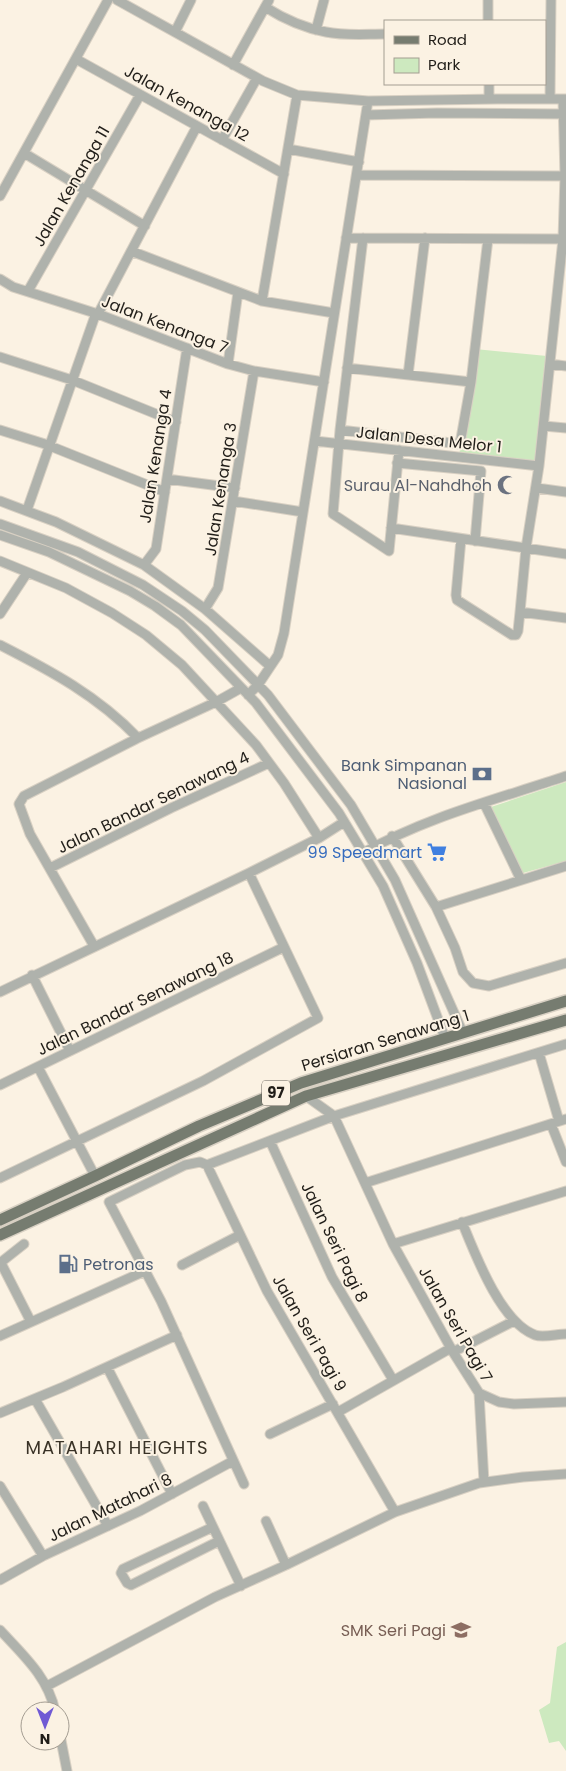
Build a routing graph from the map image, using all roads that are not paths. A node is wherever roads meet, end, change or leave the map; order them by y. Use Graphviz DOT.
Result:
graph roads {
  1 [pos="108,0"];
  2 [pos="117,0"];
  3 [pos="191,0"];
  4 [pos="324,0"];
  5 [pos="488,0"];
  6 [pos="551,0"];
  7 [pos="267,4"];
  8 [pos="488,20"];
  9 [pos="316,30"];
  10 [pos="175,32"];
  11 [pos="384,34"];
  12 [pos="76,59"];
  13 [pos="233,65"];
  14 [pos="257,78"];
  15 [pos="488,85"];
  16 [pos="140,94"];
  17 [pos="297,96"];
  18 [pos="489,99"];
  19 [pos="550,99"];
  20 [pos="565,99"];
  21 [pos="368,101"];
  22 [pos="565,114"];
  23 [pos="366,116"];
  24 [pos="197,126"];
  25 [pos="222,140"];
  26 [pos="288,149"];
  27 [pos="24,153"];
  28 [pos="358,162"];
  29 [pos="284,174"];
  30 [pos="357,174"];
  31 [pos="566,176"];
  32 [pos="86,190"];
  33 [pos="0,196"];
  34 [pos="144,226"];
  35 [pos="346,238"];
  36 [pos="363,238"];
  37 [pos="425,238"];
  38 [pos="488,239"];
  39 [pos="565,239"];
  40 [pos="131,251"];
  41 [pos="0,279"];
  42 [pos="28,292"];
  43 [pos="238,292"];
  44 [pos="562,300"];
  45 [pos="262,301"];
  46 [pos="334,313"];
  47 [pos="97,314"];
  48 [pos="187,348"];
  49 [pos="0,357"];
  50 [pos="228,364"];
  51 [pos="550,364"];
  52 [pos="566,366"];
  53 [pos="347,368"];
  54 [pos="254,371"];
  55 [pos="408,375"];
  56 [pos="72,380"];
  57 [pos="324,382"];
  58 [pos="470,382"];
  59 [pos="176,422"];
  60 [pos="544,426"];
  61 [pos="566,428"];
  62 [pos="0,430"];
  63 [pos="340,430"];
  64 [pos="315,441"];
  65 [pos="338,444"];
  66 [pos="50,446"];
  67 [pos="399,450"];
  68 [pos="397,463"];
  69 [pos="539,466"];
  70 [pos="167,479"];
  71 [pos="235,488"];
  72 [pos="537,488"];
  73 [pos="165,492"];
  74 [pos="566,492"];
  75 [pos="233,500"];
  76 [pos="0,501"];
  77 [pos="27,510"];
  78 [pos="303,512"];
  79 [pos="0,524"];
  80 [pos="391,528"];
  81 [pos="0,535"];
  82 [pos="461,539"];
  83 [pos="475,541"];
  84 [pos="526,548"];
  85 [pos="566,554"];
  86 [pos="0,561"];
  87 [pos="144,565"];
  88 [pos="27,573"];
  89 [pos="205,609"];
  90 [pos="520,612"];
  91 [pos="0,614"];
  92 [pos="566,618"];
  93 [pos="0,645"];
  94 [pos="270,666"];
  95 [pos="258,685"];
  96 [pos="245,691"];
  97 [pos="216,702"];
  98 [pos="138,738"];
  99 [pos="269,763"];
  100 [pos="566,776"];
  101 [pos="484,803"];
  102 [pos="344,822"];
  103 [pos="392,836"];
  104 [pos="319,838"];
  105 [pos="375,846"];
  106 [pos="363,853"];
  107 [pos="566,866"];
  108 [pos="50,868"];
  109 [pos="249,873"];
  110 [pos="521,880"];
  111 [pos="436,907"];
  112 [pos="94,946"];
  113 [pos="284,947"];
  114 [pos="566,963"];
  115 [pos="32,975"];
  116 [pos="0,992"];
  117 [pos="566,1001"];
  118 [pos="566,1020"];
  119 [pos="463,1033"];
  120 [pos="446,1038"];
  121 [pos="566,1044"];
  122 [pos="70,1051"];
  123 [pos="539,1053"];
  124 [pos="38,1067"];
  125 [pos="0,1085"];
  126 [pos="306,1096"];
  127 [pos="334,1116"];
  128 [pos="559,1121"];
  129 [pos="270,1141"];
  130 [pos="78,1142"];
  131 [pos="566,1162"];
  132 [pos="207,1165"];
  133 [pos="95,1176"];
  134 [pos="0,1178"];
  135 [pos="365,1183"];
  136 [pos="566,1191"];
  137 [pos="0,1220"];
  138 [pos="462,1222"];
  139 [pos="240,1235"];
  140 [pos="0,1236"];
  141 [pos="24,1244"];
  142 [pos="393,1244"];
  143 [pos="1,1263"];
  144 [pos="182,1265"];
  145 [pos="145,1271"];
  146 [pos="31,1322"];
  147 [pos="514,1322"];
  148 [pos="566,1334"];
  149 [pos="177,1335"];
  150 [pos="0,1336"];
  151 [pos="452,1350"];
  152 [pos="107,1367"];
  153 [pos="393,1380"];
  154 [pos="479,1393"];
  155 [pos="35,1399"];
  156 [pos="566,1402"];
  157 [pos="336,1408"];
  158 [pos="0,1413"];
  159 [pos="270,1434"];
  160 [pos="233,1461"];
  161 [pos="566,1474"];
  162 [pos="484,1482"];
  163 [pos="244,1484"];
  164 [pos="0,1486"];
  165 [pos="172,1494"];
  166 [pos="203,1506"];
  167 [pos="395,1512"];
  168 [pos="266,1521"];
  169 [pos="108,1526"];
  170 [pos="213,1527"];
  171 [pos="219,1541"];
  172 [pos="43,1556"];
  173 [pos="286,1565"];
  174 [pos="0,1580"];
  175 [pos="241,1586"];
  176 [pos="0,1630"];
  177 [pos="47,1686"];
  178 [pos="52,1701"];
  179 [pos="63,1751"];
  180 [pos="67,1771"];
  1 -- 12 [label="street"];
  2 -- 10 [label="street"];
  3 -- 10 [label="street"];
  4 -- 9 [label="street"];
  5 -- 8 [label="street"];
  6 -- 19 [label="street"];
  7 -- 9 [label="street"];
  7 -- 13 [label="street"];
  9 -- 11 [label="street"];
  10 -- 13 [label="street"];
  12 -- 16 [label="street, Jalan Kenanga 12"];
  12 -- 27 [label="street"];
  13 -- 14 [label="street"];
  14 -- 17 [label="street"];
  14 -- 25 [label="street"];
  15 -- 18 [label="street"];
  16 -- 24 [label="street, Jalan Kenanga 12"];
  16 -- 32 [label="street, Jalan Kenanga 11"];
  17 -- 21 [label="street"];
  17 -- 26 [label="street"];
  18 -- 19 [label="street"];
  18 -- 21 [label="street"];
  19 -- 20 [label="street"];
  20 -- 22 [label="street"];
  21 -- 23 [label="street"];
  22 -- 23 [label="street"];
  22 -- 31 [label="street"];
  23 -- 28 [label="street"];
  24 -- 25 [label="street, Jalan Kenanga 12"];
  24 -- 34 [label="street"];
  25 -- 29 [label="street, Jalan Kenanga 12"];
  26 -- 28 [label="street"];
  26 -- 29 [label="street"];
  27 -- 32 [label="street"];
  27 -- 33 [label="street"];
  28 -- 30 [label="street"];
  29 -- 45 [label="street"];
  30 -- 31 [label="street"];
  30 -- 35 [label="street"];
  31 -- 39 [label="street"];
  32 -- 34 [label="street"];
  32 -- 42 [label="street, Jalan Kenanga 11"];
  34 -- 40 [label="street"];
  35 -- 36 [label="street"];
  35 -- 46 [label="street"];
  36 -- 37 [label="street"];
  36 -- 53 [label="street"];
  37 -- 38 [label="street"];
  37 -- 55 [label="street"];
  38 -- 39 [label="street"];
  38 -- 58 [label="street"];
  39 -- 44 [label="street"];
  40 -- 43 [label="street"];
  40 -- 47 [label="street"];
  41 -- 42 [label="street, Jalan Kenanga 7"];
  42 -- 47 [label="street, Jalan Kenanga 7"];
  43 -- 45 [label="street"];
  43 -- 50 [label="street"];
  44 -- 51 [label="street"];
  45 -- 46 [label="street"];
  46 -- 57 [label="street"];
  47 -- 48 [label="street, Jalan Kenanga 7"];
  47 -- 56 [label="street"];
  48 -- 50 [label="street, Jalan Kenanga 7"];
  48 -- 59 [label="street, Jalan Kenanga 4"];
  49 -- 56 [label="street"];
  50 -- 54 [label="street, Jalan Kenanga 7"];
  51 -- 52 [label="street"];
  51 -- 60 [label="street"];
  53 -- 55 [label="street"];
  53 -- 63 [label="street"];
  54 -- 57 [label="street, Jalan Kenanga 7"];
  54 -- 71 [label="street, Jalan Kenanga 3"];
  55 -- 58 [label="street"];
  56 -- 59 [label="street"];
  56 -- 66 [label="street"];
  57 -- 64 [label="street"];
  58 -- 63 [label="street"];
  59 -- 70 [label="street, Jalan Kenanga 4"];
  60 -- 61 [label="street"];
  60 -- 69 [label="street"];
  62 -- 66 [label="street"];
  63 -- 65 [label="street"];
  64 -- 65 [label="street, Jalan Desa Melor 1"];
  64 -- 78 [label="street"];
  65 -- 67 [label="street, Jalan Desa Melor 1"];
  65 -- 80 [label="street"];
  66 -- 73 [label="street"];
  66 -- 77 [label="street"];
  67 -- 68 [label="street"];
  67 -- 69 [label="street, Jalan Desa Melor 1"];
  68 -- 80 [label="street"];
  68 -- 83 [label="street"];
  69 -- 72 [label="street"];
  70 -- 71 [label="street"];
  70 -- 73 [label="street, Jalan Kenanga 4"];
  71 -- 75 [label="street, Jalan Kenanga 3"];
  72 -- 74 [label="street"];
  72 -- 84 [label="street"];
  73 -- 87 [label="street, Jalan Kenanga 4"];
  75 -- 78 [label="street"];
  75 -- 89 [label="street, Jalan Kenanga 3"];
  76 -- 77 [label="street"];
  77 -- 87 [label="street"];
  78 -- 94 [label="street"];
  79 -- 95 [label="street"];
  80 -- 82 [label="street"];
  81 -- 96 [label="street"];
  82 -- 83 [label="street"];
  82 -- 90 [label="street"];
  83 -- 84 [label="street"];
  84 -- 85 [label="street"];
  84 -- 90 [label="street"];
  86 -- 88 [label="street"];
  87 -- 89 [label="street"];
  88 -- 91 [label="street"];
  88 -- 97 [label="street"];
  89 -- 94 [label="street"];
  90 -- 92 [label="street"];
  93 -- 98 [label="street"];
  94 -- 95 [label="street"];
  95 -- 96 [label="street"];
  95 -- 105 [label="street"];
  96 -- 97 [label="street"];
  96 -- 102 [label="street"];
  97 -- 98 [label="street"];
  97 -- 99 [label="street"];
  98 -- 108 [label="street"];
  99 -- 104 [label="street"];
  99 -- 108 [label="street, Jalan Bandar Senawang 4"];
  100 -- 101 [label="street"];
  101 -- 103 [label="street"];
  101 -- 110 [label="street"];
  102 -- 104 [label="street"];
  102 -- 106 [label="street"];
  103 -- 105 [label="street"];
  103 -- 111 [label="street"];
  104 -- 109 [label="street"];
  105 -- 106 [label="street"];
  105 -- 119 [label="street"];
  106 -- 120 [label="street"];
  107 -- 110 [label="street"];
  108 -- 112 [label="street"];
  109 -- 112 [label="street"];
  109 -- 113 [label="street"];
  110 -- 111 [label="street"];
  111 -- 114 [label="street"];
  112 -- 115 [label="street"];
  113 -- 122 [label="street, Jalan Bandar Senawang 18"];
  113 -- 130 [label="street"];
  115 -- 116 [label="street"];
  115 -- 122 [label="street"];
  117 -- 119 [label="main road, Persiaran Senawang 1 / 97"];
  118 -- 126 [label="main road, Persiaran Senawang 1 / 97"];
  119 -- 120 [label="main road, Persiaran Senawang 1 / 97"];
  120 -- 133 [label="main road, Persiaran Senawang 1 / 97"];
  121 -- 123 [label="street"];
  122 -- 124 [label="street, Jalan Bandar Senawang 18"];
  123 -- 127 [label="street"];
  123 -- 128 [label="street"];
  124 -- 125 [label="street, Jalan Bandar Senawang 18"];
  124 -- 130 [label="street"];
  126 -- 127 [label="street"];
  126 -- 140 [label="main road, Persiaran Senawang 1 / 97"];
  127 -- 129 [label="street"];
  127 -- 135 [label="street, Jalan Seri Pagi 7"];
  128 -- 131 [label="street"];
  128 -- 135 [label="street"];
  129 -- 132 [label="street"];
  129 -- 153 [label="street, Jalan Seri Pagi 8"];
  130 -- 133 [label="street"];
  130 -- 134 [label="street"];
  132 -- 139 [label="street, Jalan Seri Pagi 9"];
  132 -- 145 [label="street"];
  133 -- 137 [label="main road, Persiaran Senawang 1 / 97"];
  135 -- 142 [label="street, Jalan Seri Pagi 7"];
  136 -- 138 [label="street"];
  138 -- 142 [label="street"];
  138 -- 147 [label="street"];
  139 -- 144 [label="street"];
  139 -- 157 [label="street, Jalan Seri Pagi 9"];
  141 -- 143 [label="street"];
  142 -- 151 [label="street, Jalan Seri Pagi 7"];
  143 -- 146 [label="street"];
  145 -- 146 [label="street"];
  145 -- 149 [label="street"];
  146 -- 150 [label="street"];
  147 -- 148 [label="street"];
  147 -- 151 [label="street"];
  149 -- 152 [label="street"];
  149 -- 160 [label="street"];
  151 -- 153 [label="street"];
  151 -- 154 [label="street, Jalan Seri Pagi 7"];
  152 -- 155 [label="street"];
  152 -- 165 [label="street"];
  153 -- 157 [label="street"];
  154 -- 156 [label="street, Jalan Seri Pagi 7"];
  154 -- 162 [label="street"];
  155 -- 158 [label="street"];
  155 -- 169 [label="street"];
  157 -- 159 [label="street"];
  157 -- 167 [label="street, Jalan Seri Pagi 9"];
  160 -- 163 [label="street"];
  160 -- 165 [label="street, Jalan Matahari 8"];
  161 -- 162 [label="street"];
  162 -- 167 [label="street"];
  164 -- 172 [label="street"];
  165 -- 169 [label="street, Jalan Matahari 8"];
  166 -- 170 [label="street"];
  167 -- 173 [label="street"];
  168 -- 173 [label="street"];
  169 -- 172 [label="street, Jalan Matahari 8"];
  170 -- 171 [label="street"];
  170 -- 171 [label="street"];
  171 -- 175 [label="street"];
  172 -- 174 [label="street, Jalan Matahari 8"];
  173 -- 175 [label="street"];
  175 -- 177 [label="street"];
  176 -- 177 [label="street"];
  177 -- 178 [label="street"];
  179 -- 180 [label="street"];
}
